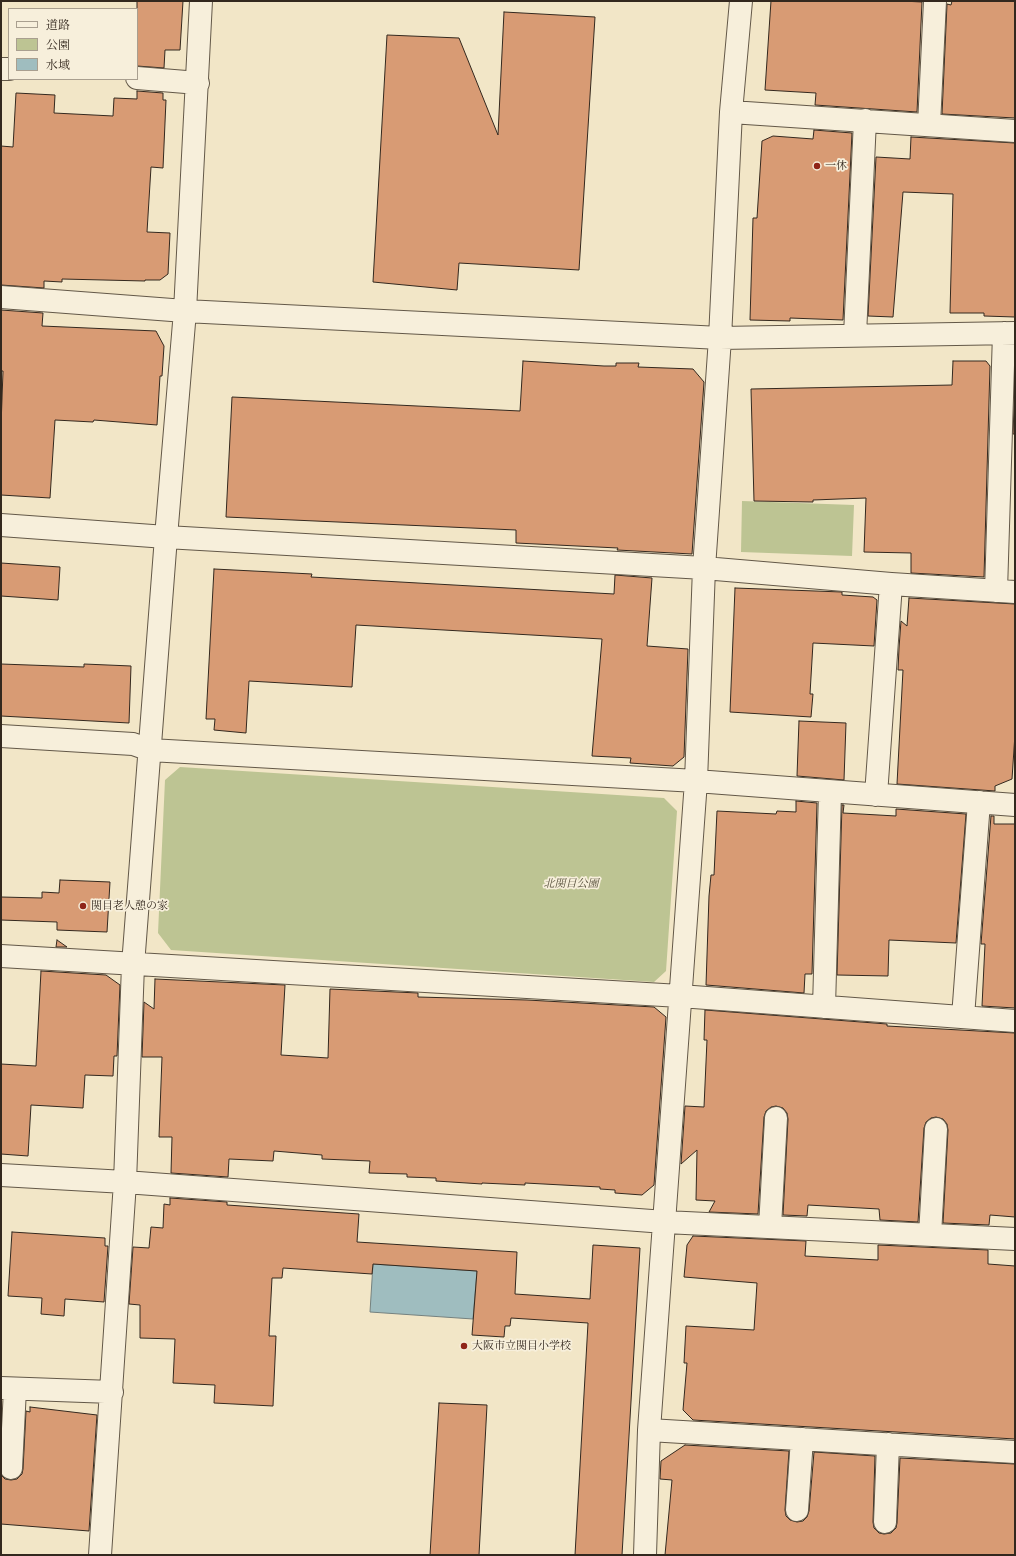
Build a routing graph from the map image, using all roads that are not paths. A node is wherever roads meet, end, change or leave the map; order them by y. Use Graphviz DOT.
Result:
graph roads {
  1 [pos="201,1"];
  2 [pos="741,1"];
  3 [pos="935,1"];
  4 [pos="138,78"];
  5 [pos="198,83"];
  6 [pos="731,112"];
  7 [pos="865,120"];
  8 [pos="929,125"];
  9 [pos="1015,131"];
  10 [pos="1,297"];
  11 [pos="185,311"];
  12 [pos="1010,333"];
  13 [pos="855,335"];
  14 [pos="720,338"];
  15 [pos="1,525"];
  16 [pos="166,537"];
  17 [pos="704,568"];
  18 [pos="891,584"];
  19 [pos="1006,591"];
  20 [pos="1,736"];
  21 [pos="150,750"];
  22 [pos="696,781"];
  23 [pos="830,792"];
  24 [pos="876,795"];
  25 [pos="980,802"];
  26 [pos="1015,805"];
  27 [pos="1,956"];
  28 [pos="133,965"];
  29 [pos="680,996"];
  30 [pos="824,1007"];
  31 [pos="963,1017"];
  32 [pos="1015,1021"];
  33 [pos="776,1118"];
  34 [pos="936,1129"];
  35 [pos="1,1175"];
  36 [pos="125,1182"];
  37 [pos="665,1222"];
  38 [pos="770,1227"];
  39 [pos="930,1235"];
  40 [pos="1015,1239"];
  41 [pos="8,1388"];
  42 [pos="112,1392"];
  43 [pos="650,1430"];
  44 [pos="802,1439"];
  45 [pos="888,1444"];
  46 [pos="1015,1452"];
  47 [pos="12,1468"];
  48 [pos="797,1510"];
  49 [pos="885,1522"];
  50 [pos="100,1555"];
  51 [pos="645,1555"];
  1 -- 5 [label="street"];
  2 -- 6 [label="street"];
  3 -- 8 [label="street"];
  4 -- 5 [label="street"];
  5 -- 11 [label="street"];
  6 -- 7 [label="street"];
  6 -- 14 [label="street"];
  7 -- 8 [label="street"];
  7 -- 13 [label="street"];
  8 -- 9 [label="street"];
  10 -- 11 [label="street"];
  11 -- 14 [label="street"];
  11 -- 16 [label="street"];
  12 -- 13 [label="street"];
  12 -- 19 [label="street"];
  13 -- 14 [label="street"];
  14 -- 17 [label="street"];
  15 -- 16 [label="street"];
  16 -- 17 [label="street"];
  16 -- 21 [label="street"];
  17 -- 18 [label="street"];
  17 -- 22 [label="street"];
  18 -- 19 [label="street"];
  18 -- 24 [label="street"];
  20 -- 21 [label="street"];
  21 -- 22 [label="street"];
  21 -- 28 [label="street"];
  22 -- 23 [label="street"];
  22 -- 29 [label="street"];
  23 -- 24 [label="street"];
  23 -- 30 [label="street"];
  24 -- 25 [label="street"];
  25 -- 26 [label="street"];
  25 -- 31 [label="street"];
  27 -- 28 [label="street"];
  28 -- 29 [label="street"];
  28 -- 36 [label="street"];
  29 -- 30 [label="street"];
  29 -- 37 [label="street"];
  30 -- 31 [label="street"];
  31 -- 32 [label="street"];
  33 -- 38 [label="street"];
  34 -- 39 [label="street"];
  35 -- 36 [label="street"];
  36 -- 37 [label="street"];
  36 -- 42 [label="street"];
  37 -- 38 [label="street"];
  37 -- 43 [label="street"];
  38 -- 39 [label="street"];
  39 -- 40 [label="street"];
  41 -- 42 [label="street"];
  41 -- 47 [label="street"];
  42 -- 50 [label="street"];
  43 -- 44 [label="street"];
  43 -- 51 [label="street"];
  44 -- 45 [label="street"];
  44 -- 48 [label="street"];
  45 -- 46 [label="street"];
  45 -- 49 [label="street"];
}
